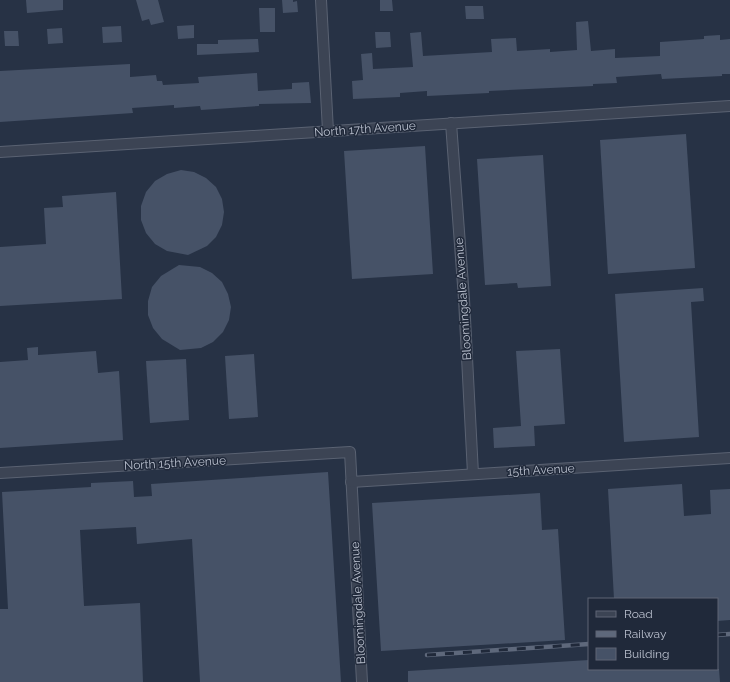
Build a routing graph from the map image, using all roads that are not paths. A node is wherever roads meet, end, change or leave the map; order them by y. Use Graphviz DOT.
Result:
graph roads {
  1 [pos="321,0"];
  2 [pos="730,106"];
  3 [pos="451,123"];
  4 [pos="328,131"];
  5 [pos="0,152"];
  6 [pos="350,452"];
  7 [pos="730,458"];
  8 [pos="0,473"];
  9 [pos="473,474"];
  10 [pos="351,482"];
  11 [pos="362,682"];
  1 -- 4 [label="street"];
  2 -- 3 [label="street, North 17th Avenue"];
  3 -- 4 [label="street, North 17th Avenue"];
  3 -- 9 [label="street, Bloomingdale Avenue"];
  4 -- 5 [label="street, North 17th Avenue"];
  6 -- 8 [label="street, North 15th Avenue"];
  6 -- 10 [label="street, Bloomingdale Avenue"];
  7 -- 9 [label="street, 15th Avenue"];
  9 -- 10 [label="street, 15th Avenue"];
  10 -- 11 [label="street, Bloomingdale Avenue"];
}
